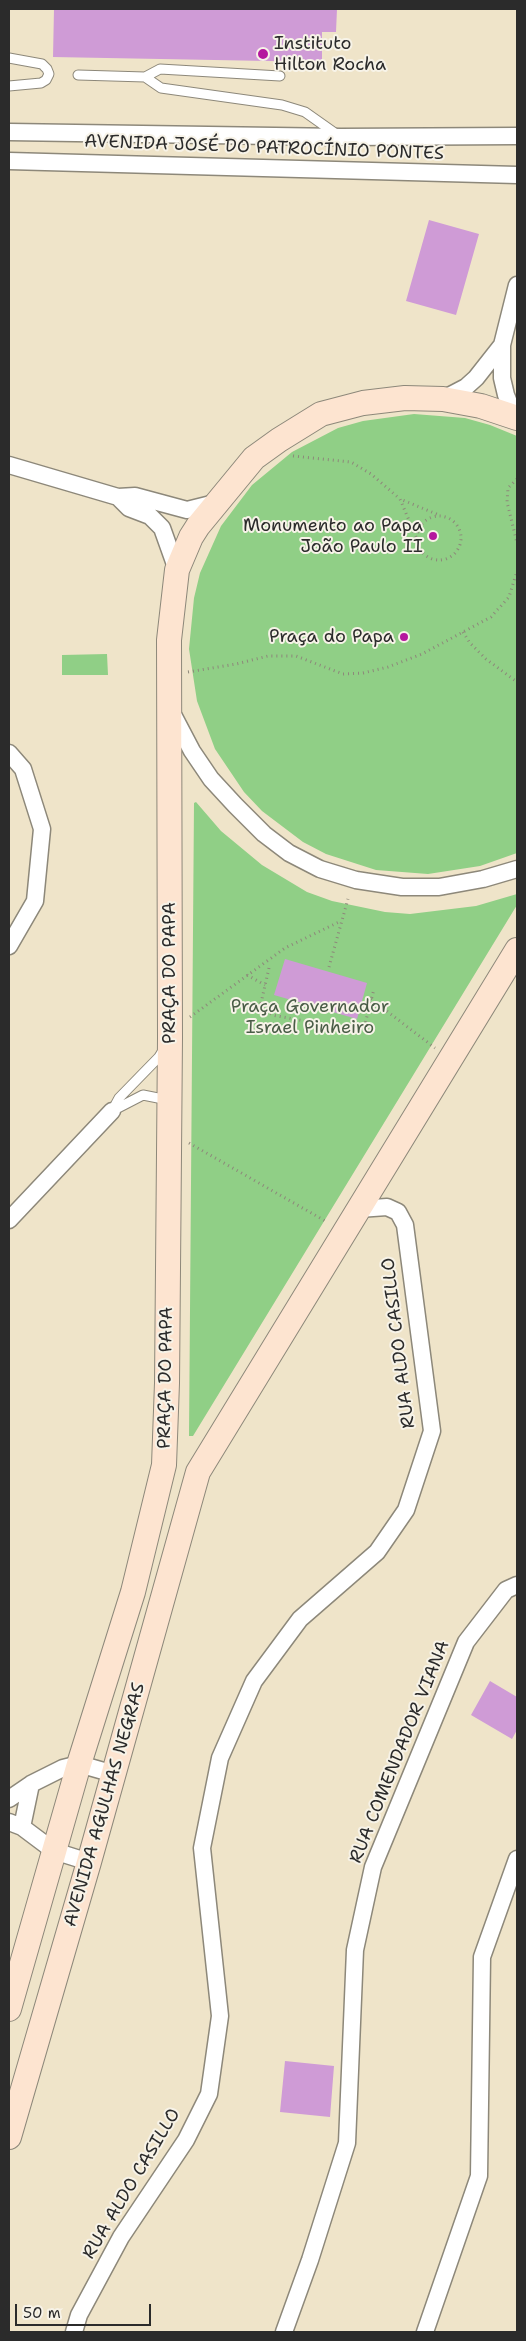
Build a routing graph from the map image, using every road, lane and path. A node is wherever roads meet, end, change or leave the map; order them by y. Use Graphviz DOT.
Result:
graph roads {
  1 [pos="9,58"];
  2 [pos="78,75"];
  3 [pos="280,76"];
  4 [pos="145,78"];
  5 [pos="9,86"];
  6 [pos="9,132"];
  7 [pos="517,136"];
  8 [pos="341,137"];
  9 [pos="9,161"];
  10 [pos="517,175"];
  11 [pos="517,285"];
  12 [pos="502,345"];
  13 [pos="443,399"];
  14 [pos="516,417"];
  15 [pos="254,458"];
  16 [pos="9,465"];
  17 [pos="517,479"];
  18 [pos="118,497"];
  19 [pos="400,499"];
  20 [pos="216,502"];
  21 [pos="441,516"];
  22 [pos="416,538"];
  23 [pos="517,543"];
  24 [pos="176,570"];
  25 [pos="517,571"];
  26 [pos="463,632"];
  27 [pos="169,674"];
  28 [pos="517,682"];
  29 [pos="169,706"];
  30 [pos="9,753"];
  31 [pos="517,869"];
  32 [pos="348,899"];
  33 [pos="341,921"];
  34 [pos="9,946"];
  35 [pos="517,950"];
  36 [pos="328,967"];
  37 [pos="269,968"];
  38 [pos="248,975"];
  39 [pos="265,985"];
  40 [pos="374,990"];
  41 [pos="371,999"];
  42 [pos="186,1020"];
  43 [pos="170,1038"];
  44 [pos="436,1049"];
  45 [pos="169,1100"];
  46 [pos="112,1111"];
  47 [pos="186,1142"];
  48 [pos="359,1209"];
  49 [pos="9,1220"];
  50 [pos="329,1223"];
  51 [pos="164,1465"];
  52 [pos="198,1472"];
  53 [pos="517,1585"];
  54 [pos="79,1764"];
  55 [pos="114,1774"];
  56 [pos="31,1784"];
  57 [pos="9,1799"];
  58 [pos="15,1824"];
  59 [pos="54,1851"];
  60 [pos="517,1859"];
  61 [pos="89,1862"];
  62 [pos="9,2009"];
  63 [pos="9,2137"];
  64 [pos="74,2332"];
  65 [pos="284,2332"];
  66 [pos="425,2332"];
  1 -- 5 [label="lane"];
  2 -- 4 [label="lane"];
  3 -- 4 [label="lane"];
  4 -- 8 [label="lane"];
  6 -- 8 [label="street, AVENIDA JOSÉ DO PATROCÍNIO PONTES"];
  7 -- 8 [label="street, AVENIDA JOSÉ DO PATROCÍNIO PONTES"];
  9 -- 10 [label="street, AVENIDA JOSÉ DO PATROCÍNIO PONTES"];
  11 -- 12 [label="street"];
  12 -- 13 [label="street"];
  12 -- 14 [label="street"];
  13 -- 14 [label="street, PRAÇA DO PAPA"];
  13 -- 15 [label="street, PRAÇA DO PAPA"];
  15 -- 19 [label="path"];
  15 -- 20 [label="street, PRAÇA DO PAPA"];
  16 -- 18 [label="street"];
  17 -- 23 [label="path"];
  18 -- 20 [label="street"];
  18 -- 24 [label="street"];
  19 -- 21 [label="path"];
  19 -- 22 [label="path"];
  20 -- 24 [label="street, PRAÇA DO PAPA"];
  21 -- 22 [label="path"];
  21 -- 22 [label="path"];
  24 -- 27 [label="street, PRAÇA DO PAPA"];
  25 -- 26 [label="path"];
  26 -- 27 [label="path"];
  26 -- 28 [label="path"];
  27 -- 29 [label="street, PRAÇA DO PAPA"];
  29 -- 31 [label="street"];
  29 -- 43 [label="street, PRAÇA DO PAPA"];
  30 -- 34 [label="street"];
  32 -- 33 [label="path"];
  33 -- 36 [label="path"];
  33 -- 38 [label="path"];
  35 -- 48 [label="street"];
  37 -- 39 [label="path"];
  38 -- 39 [label="path"];
  38 -- 42 [label="path"];
  39 -- 41 [label="path"];
  40 -- 41 [label="path"];
  41 -- 44 [label="path"];
  43 -- 45 [label="street, PRAÇA DO PAPA"];
  43 -- 46 [label="lane"];
  45 -- 46 [label="lane"];
  45 -- 51 [label="street, PRAÇA DO PAPA"];
  46 -- 49 [label="street"];
  47 -- 50 [label="path"];
  48 -- 52 [label="street"];
  48 -- 64 [label="street, RUA ALDO CASILLO"];
  51 -- 52 [label="street"];
  51 -- 54 [label="street, AVENIDA AGULHAS NEGRAS"];
  52 -- 55 [label="street, AVENIDA AGULHAS NEGRAS"];
  53 -- 65 [label="street, RUA COMENDADOR VIANA"];
  54 -- 55 [label="street"];
  54 -- 56 [label="street"];
  54 -- 59 [label="street, AVENIDA AGULHAS NEGRAS"];
  55 -- 61 [label="street, AVENIDA AGULHAS NEGRAS"];
  56 -- 57 [label="street"];
  56 -- 58 [label="street"];
  58 -- 59 [label="street"];
  59 -- 61 [label="street"];
  59 -- 62 [label="street, AVENIDA AGULHAS NEGRAS"];
  60 -- 66 [label="street"];
  61 -- 63 [label="street, AVENIDA AGULHAS NEGRAS"];
}
